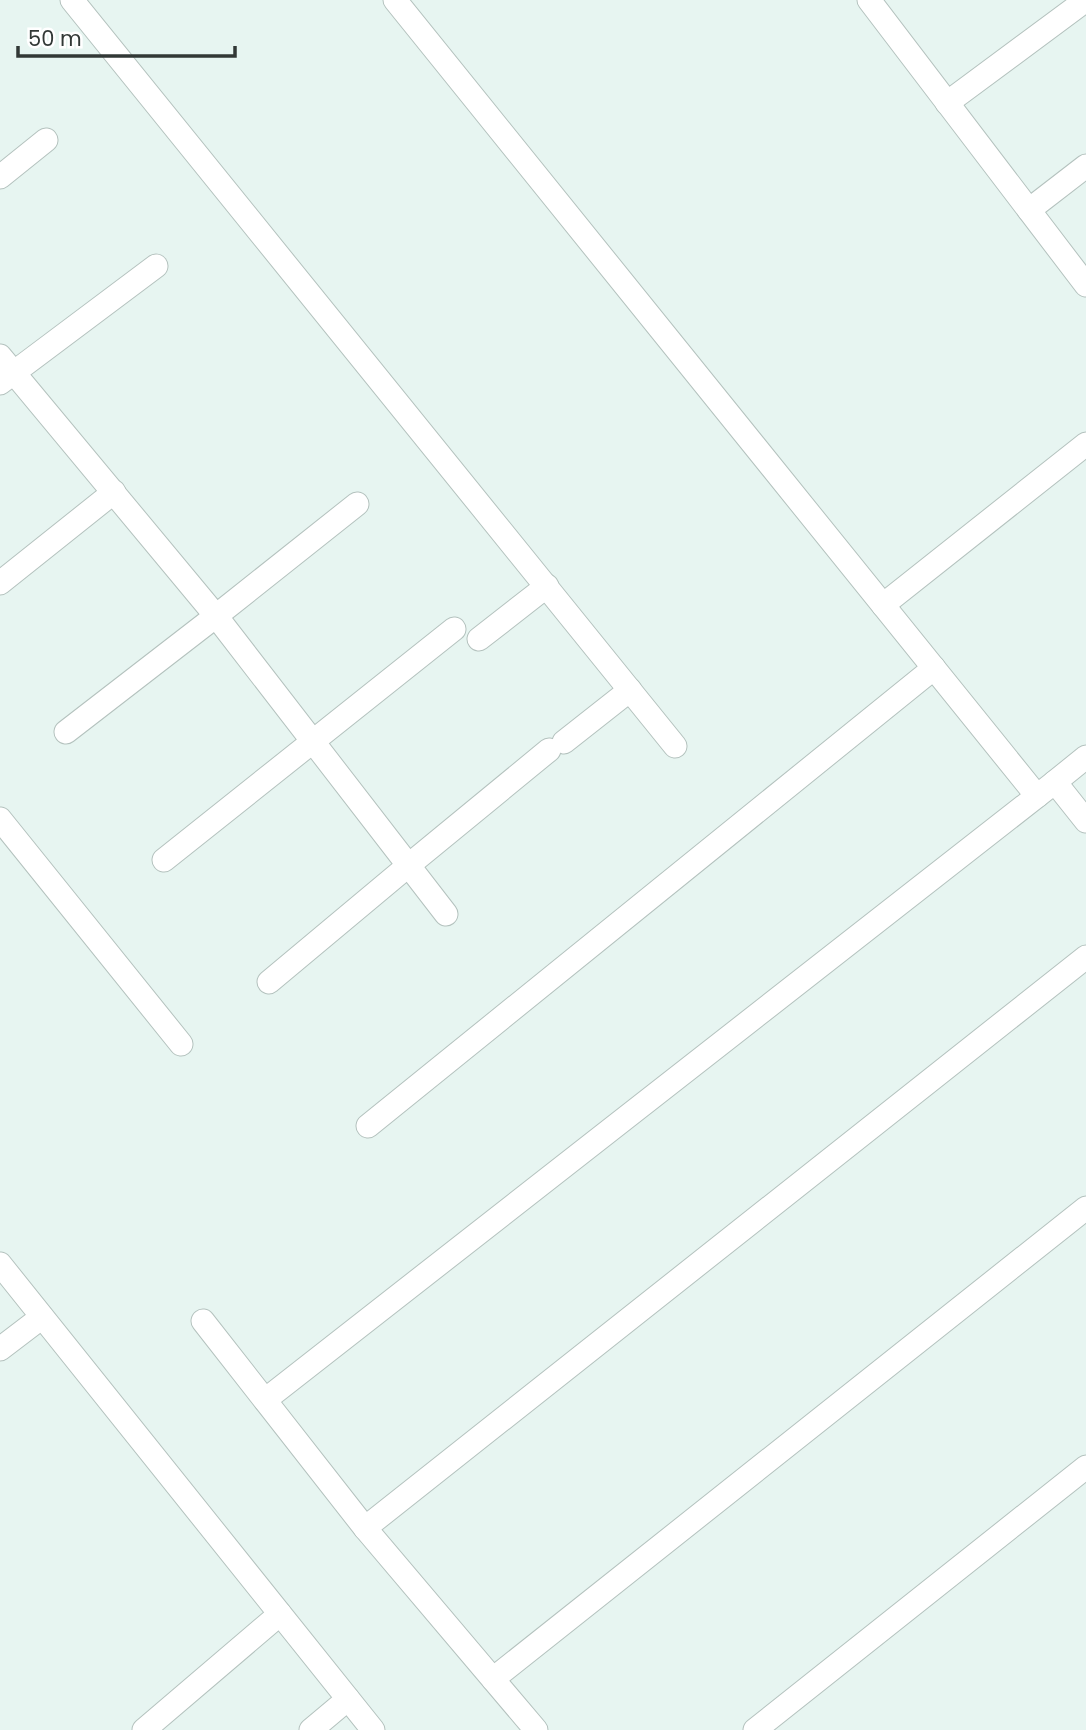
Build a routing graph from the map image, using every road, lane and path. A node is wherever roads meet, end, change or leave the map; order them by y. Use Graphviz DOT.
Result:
graph roads {
  1 [pos="72,0"];
  2 [pos="395,0"];
  3 [pos="869,0"];
  4 [pos="1086,0"];
  5 [pos="947,103"];
  6 [pos="46,140"];
  7 [pos="1086,166"];
  8 [pos="0,177"];
  9 [pos="1029,210"];
  10 [pos="156,266"];
  11 [pos="1086,285"];
  12 [pos="4,371"];
  13 [pos="1086,444"];
  14 [pos="114,492"];
  15 [pos="357,504"];
  16 [pos="0,583"];
  17 [pos="547,586"];
  18 [pos="883,605"];
  19 [pos="216,616"];
  20 [pos="454,629"];
  21 [pos="479,639"];
  22 [pos="934,668"];
  23 [pos="630,690"];
  24 [pos="65,732"];
  25 [pos="313,741"];
  26 [pos="675,746"];
  27 [pos="1086,757"];
  28 [pos="1046,789"];
  29 [pos="0,819"];
  30 [pos="1086,821"];
  31 [pos="164,860"];
  32 [pos="409,864"];
  33 [pos="446,914"];
  34 [pos="1086,957"];
  35 [pos="269,982"];
  36 [pos="181,1044"];
  37 [pos="368,1126"];
  38 [pos="1086,1208"];
  39 [pos="0,1264"];
  40 [pos="42,1317"];
  41 [pos="203,1321"];
  42 [pos="0,1349"];
  43 [pos="265,1400"];
  44 [pos="1086,1467"];
  45 [pos="365,1528"];
  46 [pos="280,1614"];
  47 [pos="493,1679"];
  48 [pos="348,1699"];
  49 [pos="144,1730"];
  50 [pos="311,1730"];
  51 [pos="373,1730"];
  52 [pos="536,1730"];
  53 [pos="755,1730"];
  1 -- 17 [label="street"];
  2 -- 18 [label="street"];
  3 -- 5 [label="street"];
  4 -- 5 [label="street"];
  5 -- 9 [label="street"];
  6 -- 8 [label="street"];
  7 -- 9 [label="street"];
  9 -- 11 [label="street"];
  10 -- 12 [label="street"];
  12 -- 14 [label="street"];
  13 -- 18 [label="street"];
  14 -- 16 [label="street"];
  14 -- 19 [label="street"];
  15 -- 19 [label="street"];
  17 -- 21 [label="street"];
  17 -- 23 [label="street"];
  18 -- 22 [label="street"];
  19 -- 24 [label="street"];
  19 -- 25 [label="street"];
  20 -- 25 [label="street"];
  22 -- 28 [label="street"];
  22 -- 37 [label="street"];
  23 -- 26 [label="street"];
  23 -- 32 [label="street"];
  25 -- 31 [label="street"];
  25 -- 32 [label="street"];
  27 -- 28 [label="street"];
  28 -- 30 [label="street"];
  28 -- 43 [label="street"];
  29 -- 36 [label="street"];
  32 -- 33 [label="street"];
  32 -- 35 [label="street"];
  34 -- 45 [label="street"];
  38 -- 47 [label="street"];
  39 -- 40 [label="street"];
  40 -- 42 [label="street"];
  40 -- 46 [label="street"];
  41 -- 43 [label="street"];
  43 -- 45 [label="street"];
  44 -- 53 [label="street"];
  45 -- 47 [label="street"];
  46 -- 48 [label="street"];
  46 -- 49 [label="street"];
  47 -- 52 [label="street"];
  48 -- 50 [label="street"];
  48 -- 51 [label="street"];
}
